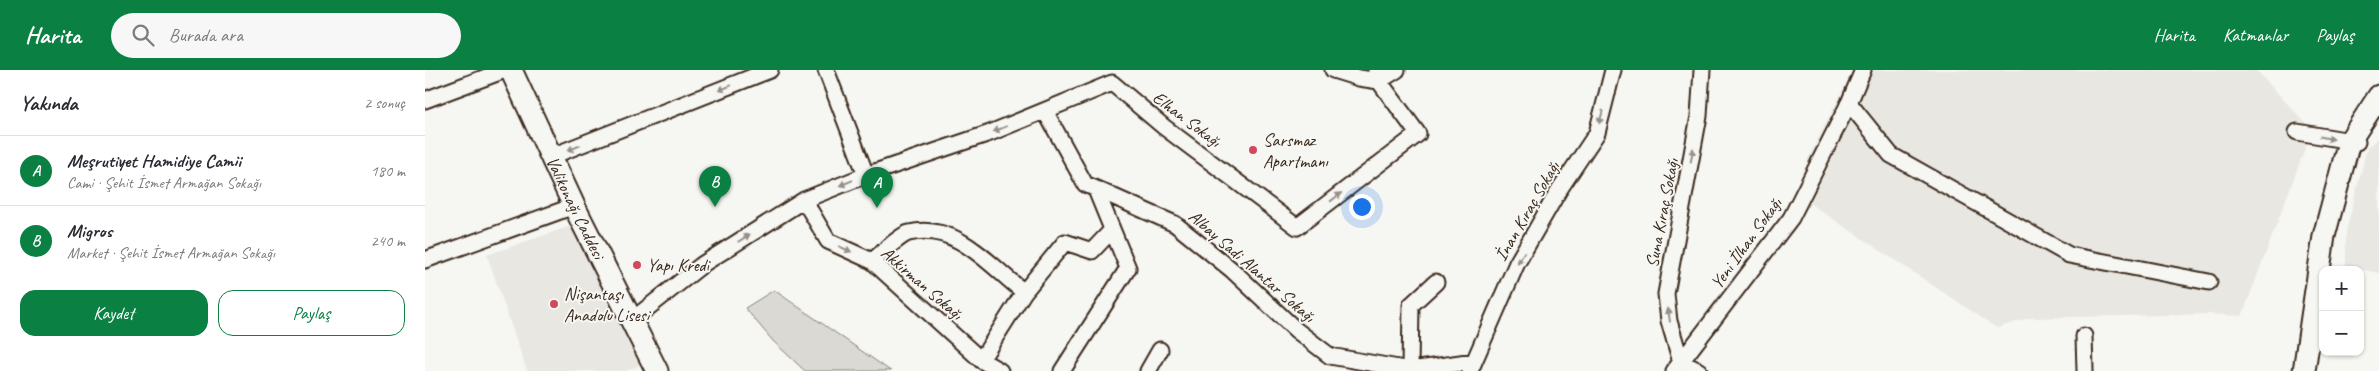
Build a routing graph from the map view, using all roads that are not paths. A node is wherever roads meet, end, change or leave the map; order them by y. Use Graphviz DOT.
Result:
graph roads {
  1 [pos="505,70"];
  2 [pos="511,70"];
  3 [pos="770,70"];
  4 [pos="826,70"];
  5 [pos="1333,70"];
  6 [pos="1397,70"];
  7 [pos="1613,70"];
  8 [pos="1702,70"];
  9 [pos="1863,70"];
  10 [pos="1378,75"];
  11 [pos="2379,96"];
  12 [pos="425,100"];
  13 [pos="1849,102"];
  14 [pos="1045,111"];
  15 [pos="2379,114"];
  16 [pos="2297,132"];
  17 [pos="2353,142"];
  18 [pos="552,156"];
  19 [pos="866,175"];
  20 [pos="1096,190"];
  21 [pos="804,200"];
  22 [pos="574,206"];
  23 [pos="1112,230"];
  24 [pos="425,260"];
  25 [pos="872,261"];
  26 [pos="2329,266"];
  27 [pos="1436,282"];
  28 [pos="2209,282"];
  29 [pos="1023,292"];
  30 [pos="2323,311"];
  31 [pos="631,321"];
  32 [pos="2084,336"];
  33 [pos="1160,350"];
  34 [pos="981,360"];
  35 [pos="1331,364"];
  36 [pos="1472,366"];
  37 [pos="1677,366"];
  38 [pos="1434,369"];
  39 [pos="652,370"];
  40 [pos="1409,370"];
  41 [pos="1000,371"];
  42 [pos="1062,371"];
  43 [pos="1147,371"];
  44 [pos="1699,371"];
  45 [pos="2085,371"];
  46 [pos="2304,371"];
  47 [pos="2314,371"];
  1 -- 12 [label="street"];
  2 -- 18 [label="street, Valikonağı Caddesi"];
  3 -- 18 [label="street, one-way"];
  4 -- 19 [label="street"];
  5 -- 10 [label="street"];
  6 -- 10 [label="street"];
  7 -- 36 [label="street, İnan Kıraç Sokağı, one-way"];
  37 -- 8 [label="street, Suna Kıraç Sokağı, one-way"];
  9 -- 13 [label="street, Yeni İlhan Sokağı"];
  14 -- 10 [label="street, Elhan Sokağı, one-way"];
  11 -- 17 [label="street"];
  13 -- 28 [label="street"];
  13 -- 37 [label="street, Yeni İlhan Sokağı"];
  14 -- 19 [label="street, one-way"];
  14 -- 20 [label="street, Albay Sadi Alantar Sokağı"];
  15 -- 17 [label="street"];
  16 -- 17 [label="street, one-way"];
  17 -- 26 [label="street"];
  17 -- 46 [label="street"];
  18 -- 22 [label="street, Valikonağı Caddesi"];
  19 -- 21 [label="street, one-way"];
  20 -- 23 [label="street"];
  20 -- 35 [label="street, Albay Sadi Alantar Sokağı"];
  21 -- 25 [label="street, Akkirman Sokağı, one-way"];
  31 -- 21 [label="street, one-way"];
  22 -- 24 [label="street"];
  22 -- 31 [label="street, Valikonağı Caddesi"];
  23 -- 29 [label="street"];
  23 -- 42 [label="street"];
  25 -- 29 [label="street"];
  25 -- 34 [label="street, Akkirman Sokağı"];
  27 -- 40 [label="street"];
  29 -- 34 [label="street"];
  30 -- 47 [label="street"];
  31 -- 39 [label="street, Valikonağı Caddesi"];
  32 -- 45 [label="street"];
  33 -- 43 [label="street"];
  34 -- 41 [label="street, Akkirman Sokağı"];
  35 -- 40 [label="street, Albay Sadi Alantar Sokağı"];
  36 -- 38 [label="street"];
  37 -- 44 [label="street"];
  38 -- 40 [label="street"];
}
